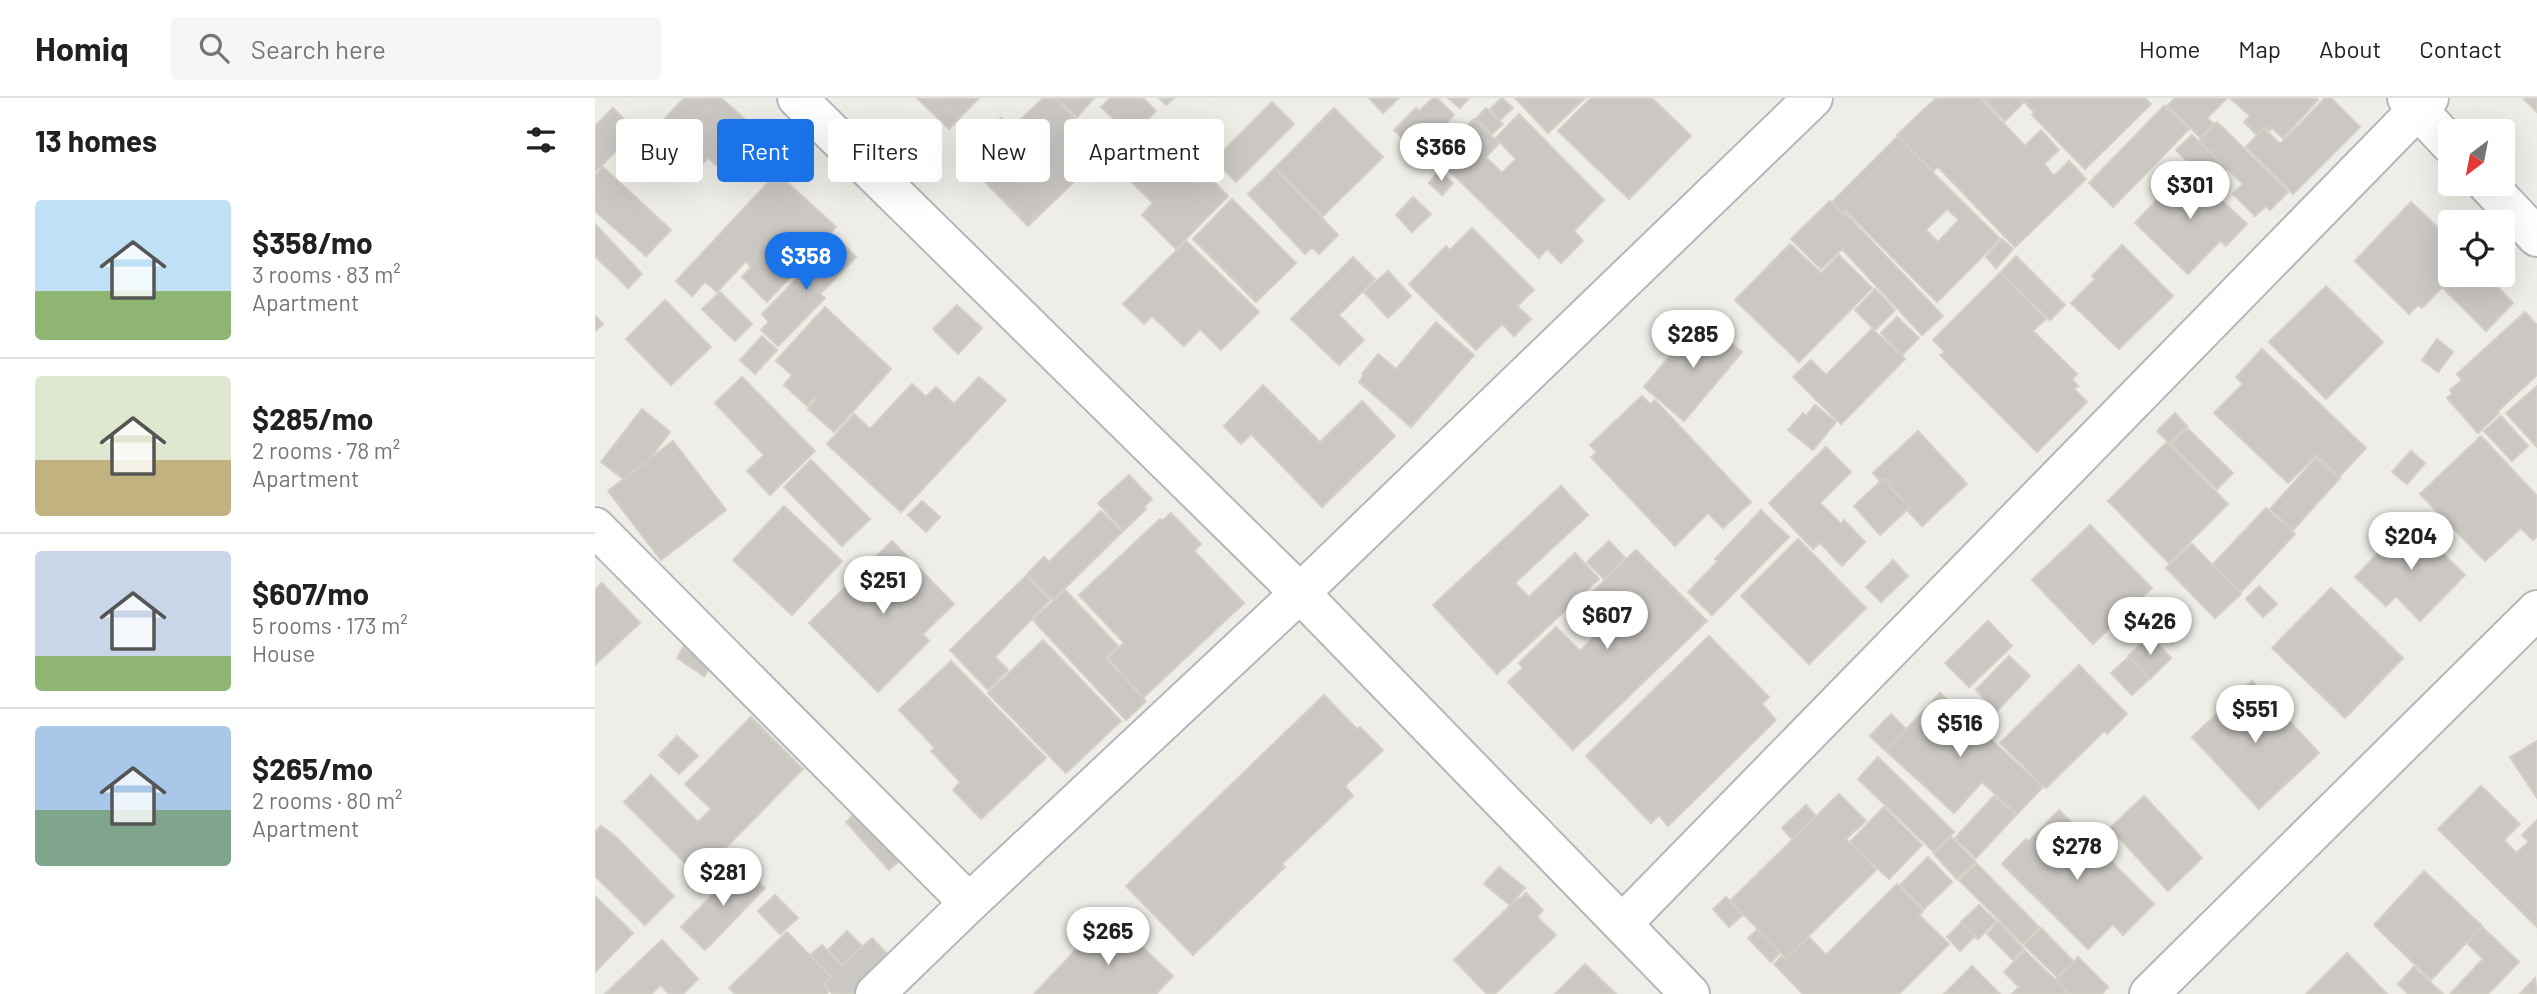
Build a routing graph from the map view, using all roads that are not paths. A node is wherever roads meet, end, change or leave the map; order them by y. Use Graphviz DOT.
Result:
graph roads {
  1 [pos="797,98"];
  2 [pos="1813,98"];
  3 [pos="2418,102"];
  4 [pos="2438,128"];
  5 [pos="2498,196"];
  6 [pos="2537,237"];
  7 [pos="595,527"];
  8 [pos="1300,593"];
  9 [pos="2537,610"];
  10 [pos="969,903"];
  11 [pos="1623,923"];
  12 [pos="875,994"];
  13 [pos="1690,994"];
  14 [pos="2149,994"];
  1 -- 8 [label="street"];
  2 -- 8 [label="street"];
  3 -- 4 [label="street"];
  3 -- 11 [label="street"];
  5 -- 6 [label="street"];
  7 -- 10 [label="street"];
  8 -- 10 [label="street"];
  8 -- 11 [label="street"];
  9 -- 14 [label="street"];
  10 -- 12 [label="street"];
  11 -- 13 [label="street"];
}
